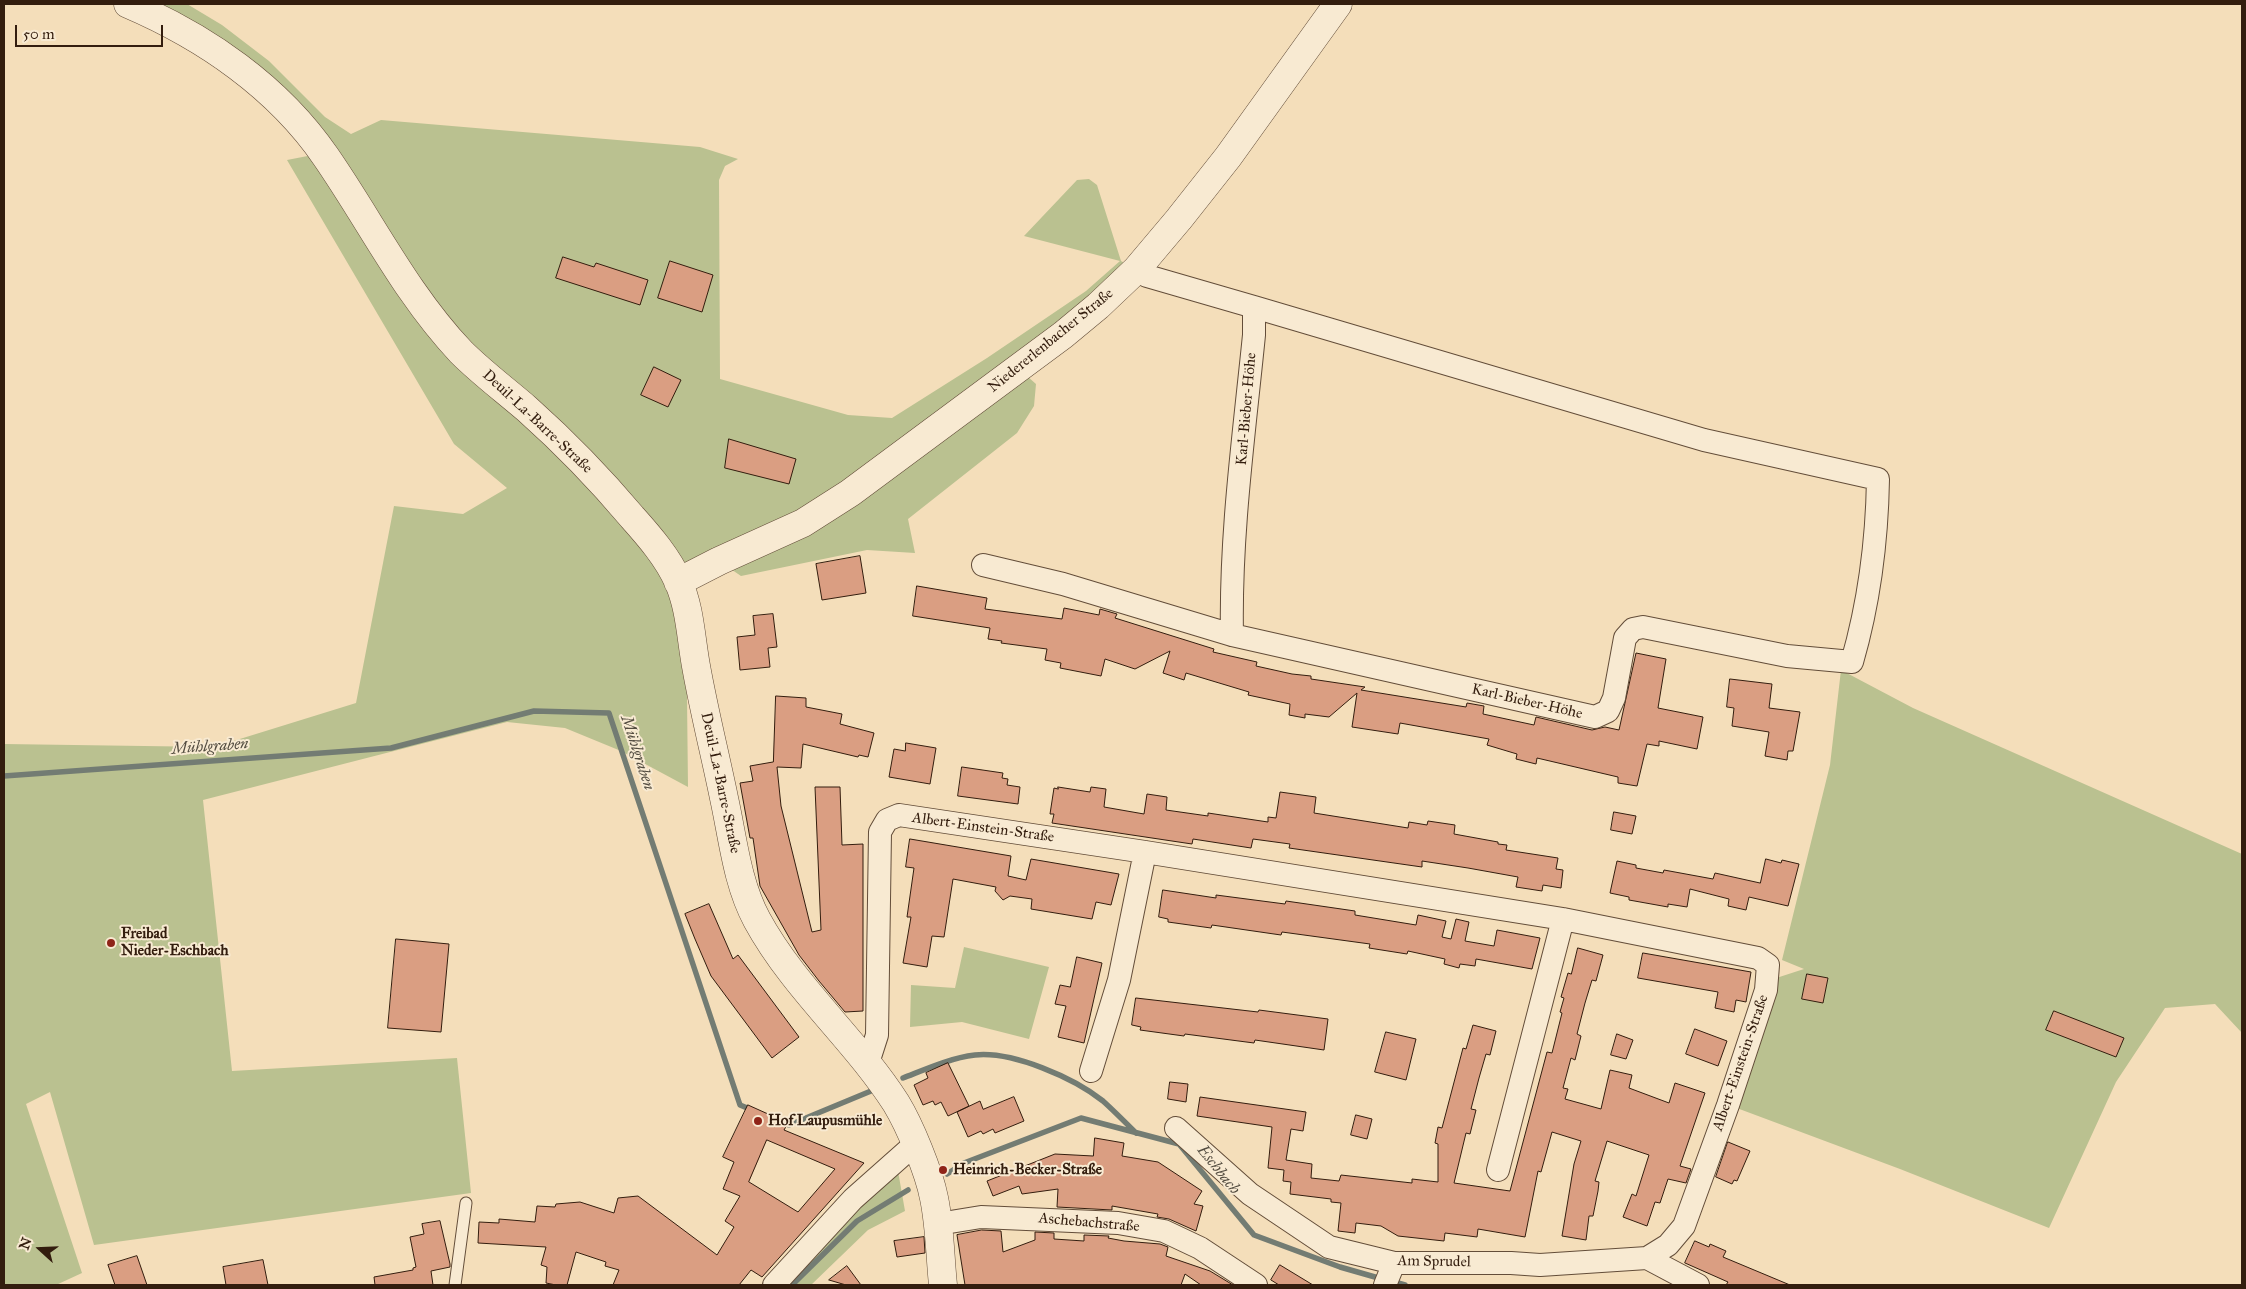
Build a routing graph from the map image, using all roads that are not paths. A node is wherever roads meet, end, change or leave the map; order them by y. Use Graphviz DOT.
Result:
graph roads {
  1 [pos="128,4"];
  2 [pos="1338,4"];
  3 [pos="1136,270"];
  4 [pos="1254,307"];
  5 [pos="984,565"];
  6 [pos="678,582"];
  7 [pos="1232,635"];
  8 [pos="1145,852"];
  9 [pos="1563,919"];
  10 [pos="868,1063"];
  11 [pos="1091,1071"];
  12 [pos="1176,1128"];
  13 [pos="915,1144"];
  14 [pos="1498,1170"];
  15 [pos="466,1203"];
  16 [pos="938,1224"];
  17 [pos="1647,1258"];
  18 [pos="1394,1263"];
  19 [pos="455,1285"];
  20 [pos="774,1285"];
  21 [pos="942,1285"];
  22 [pos="1256,1285"];
  23 [pos="1385,1285"];
  24 [pos="1698,1285"];
  1 -- 6 [label="street, Deuil-La-Barre-Straße"];
  2 -- 3 [label="street, Niedererlenbacher Straße"];
  3 -- 4 [label="street"];
  3 -- 6 [label="street, Niedererlenbacher Straße"];
  4 -- 7 [label="street, Karl-Bieber-Höhe"];
  4 -- 7 [label="street, Karl-Bieber-Höhe"];
  5 -- 7 [label="street, Karl-Bieber-Höhe"];
  6 -- 10 [label="street, Deuil-La-Barre-Straße"];
  8 -- 9 [label="street, Albert-Einstein-Straße"];
  8 -- 10 [label="street, Albert-Einstein-Straße"];
  8 -- 11 [label="street"];
  9 -- 14 [label="street"];
  9 -- 17 [label="street, Albert-Einstein-Straße"];
  10 -- 13 [label="street, Deuil-La-Barre-Straße"];
  12 -- 18 [label="street, Am Sprudel"];
  13 -- 16 [label="street, Deuil-La-Barre-Straße"];
  13 -- 20 [label="street"];
  15 -- 19 [label="lane"];
  16 -- 21 [label="street, Deuil-La-Barre-Straße"];
  16 -- 22 [label="street, Aschebachstraße"];
  17 -- 18 [label="street, Am Sprudel"];
  17 -- 24 [label="street"];
  18 -- 23 [label="street"];
}
